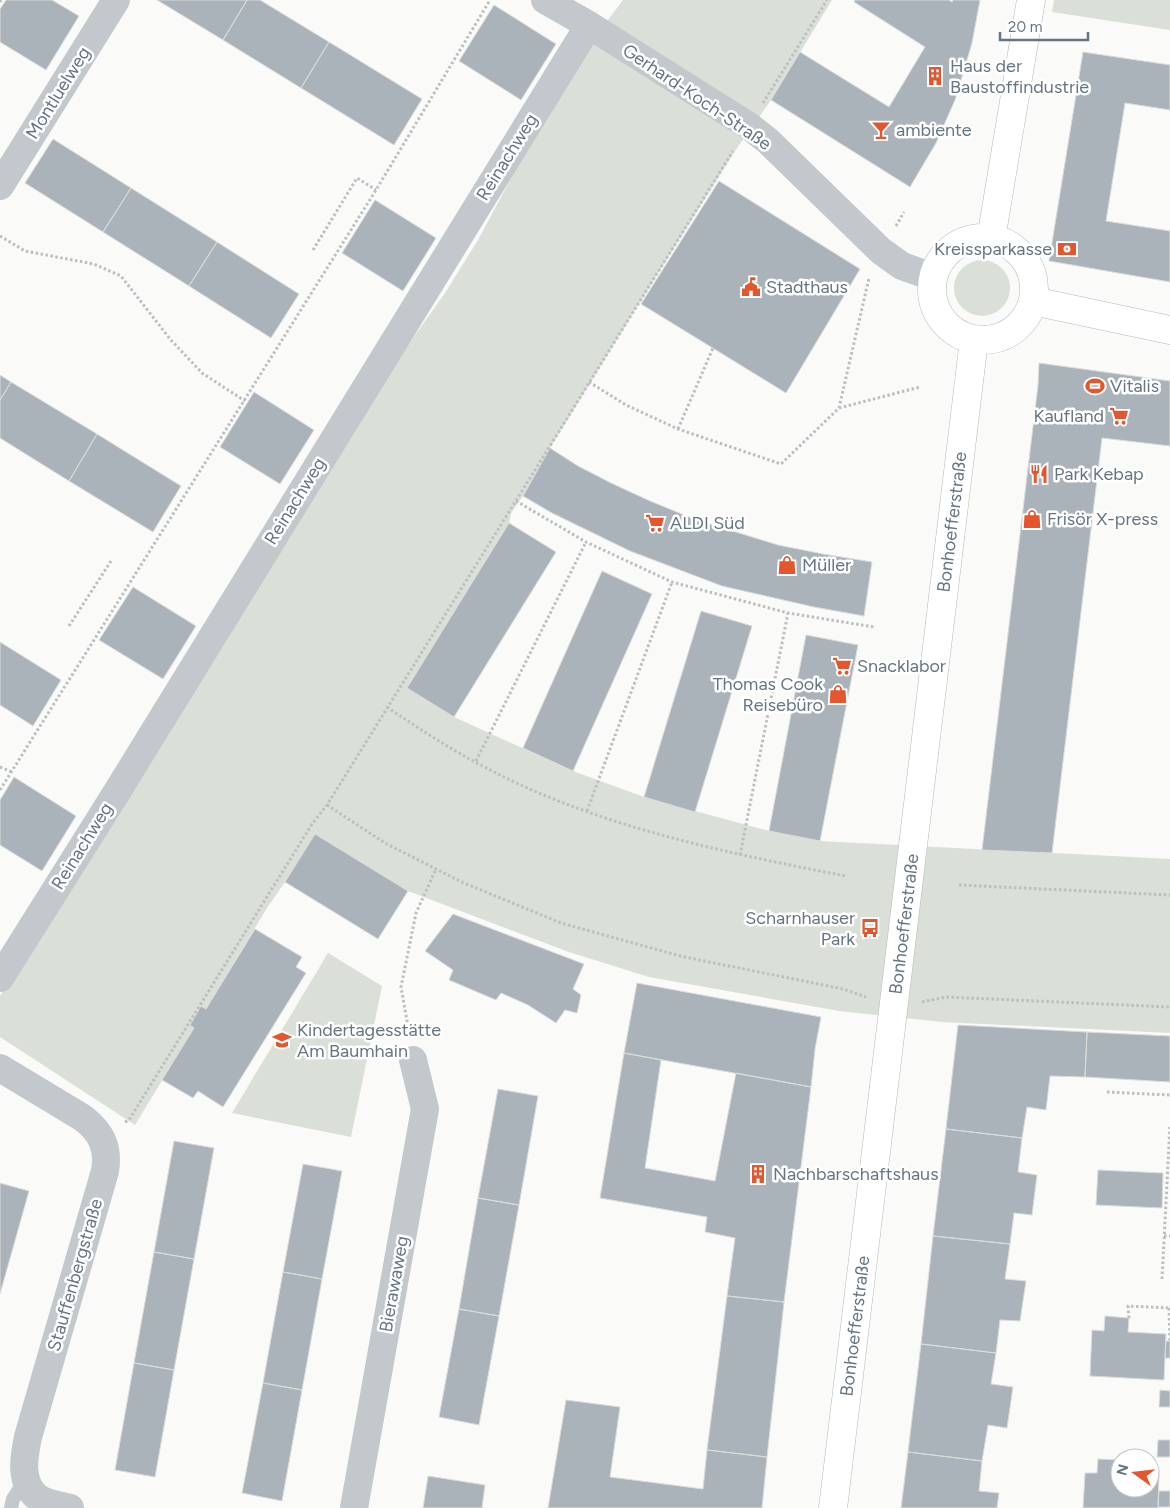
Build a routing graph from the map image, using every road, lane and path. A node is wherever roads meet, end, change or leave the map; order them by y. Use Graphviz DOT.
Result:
graph roads {
  1 [pos="116,0"];
  2 [pos="490,0"];
  3 [pos="545,0"];
  4 [pos="827,0"];
  5 [pos="1031,0"];
  6 [pos="589,25"];
  7 [pos="749,126"];
  8 [pos="0,186"];
  9 [pos="376,190"];
  10 [pos="904,212"];
  11 [pos="0,236"];
  12 [pos="991,239"];
  13 [pos="313,250"];
  14 [pos="880,251"];
  15 [pos="934,277"];
  16 [pos="1033,300"];
  17 [pos="1170,330"];
  18 [pos="974,340"];
  19 [pos="714,348"];
  20 [pos="589,382"];
  21 [pos="920,388"];
  22 [pos="245,401"];
  23 [pos="839,408"];
  24 [pos="678,429"];
  25 [pos="516,501"];
  26 [pos="586,542"];
  27 [pos="111,561"];
  28 [pos="672,582"];
  29 [pos="788,613"];
  30 [pos="69,626"];
  31 [pos="874,627"];
  32 [pos="387,707"];
  33 [pos="476,761"];
  34 [pos="0,767"];
  35 [pos="12,772"];
  36 [pos="0,790"];
  37 [pos="327,805"];
  38 [pos="587,811"];
  39 [pos="740,855"];
  40 [pos="436,869"];
  41 [pos="846,876"];
  42 [pos="959,885"];
  43 [pos="1170,895"];
  44 [pos="0,978"];
  45 [pos="895,1001"];
  46 [pos="1170,1007"];
  47 [pos="413,1060"];
  48 [pos="0,1068"];
  49 [pos="1107,1092"];
  50 [pos="1170,1095"];
  51 [pos="1170,1125"];
  52 [pos="101,1136"];
  53 [pos="1169,1148"];
  54 [pos="1164,1236"];
  55 [pos="1170,1236"];
  56 [pos="1162,1279"];
  57 [pos="1170,1308"];
  58 [pos="1129,1318"];
  59 [pos="1170,1341"];
  60 [pos="26,1479"];
  61 [pos="11,1508"];
  62 [pos="70,1508"];
  63 [pos="354,1508"];
  64 [pos="833,1508"];
  1 -- 8 [label="street, Montluelweg"];
  2 -- 9 [label="path"];
  3 -- 6 [label="street, Gerhard-Koch-Straße"];
  4 -- 7 [label="path"];
  5 -- 12 [label="main road"];
  6 -- 7 [label="street, Gerhard-Koch-Straße"];
  6 -- 44 [label="street, Reinachweg"];
  7 -- 14 [label="street, Gerhard-Koch-Straße"];
  7 -- 20 [label="path"];
  9 -- 13 [label="path"];
  9 -- 22 [label="path"];
  10 -- 14 [label="path"];
  11 -- 22 [label="path"];
  12 -- 15 [label="main road"];
  12 -- 16 [label="main road"];
  14 -- 15 [label="street, Gerhard-Koch-Straße"];
  14 -- 23 [label="path"];
  15 -- 18 [label="main road"];
  16 -- 17 [label="main road"];
  16 -- 18 [label="main road"];
  18 -- 45 [label="main road, Bonhoefferstraße"];
  19 -- 24 [label="path"];
  20 -- 24 [label="path"];
  20 -- 25 [label="path"];
  21 -- 23 [label="path"];
  22 -- 35 [label="path"];
  23 -- 24 [label="path"];
  25 -- 26 [label="path"];
  25 -- 32 [label="path"];
  26 -- 28 [label="path"];
  26 -- 33 [label="path"];
  27 -- 30 [label="path"];
  28 -- 29 [label="path"];
  28 -- 38 [label="path"];
  29 -- 31 [label="path"];
  29 -- 39 [label="path"];
  32 -- 33 [label="path"];
  32 -- 37 [label="path"];
  33 -- 38 [label="path"];
  34 -- 35 [label="path"];
  35 -- 36 [label="path"];
  37 -- 40 [label="path"];
  37 -- 52 [label="path"];
  38 -- 39 [label="path"];
  39 -- 41 [label="path"];
  40 -- 45 [label="path"];
  40 -- 47 [label="path"];
  42 -- 43 [label="path"];
  45 -- 46 [label="path"];
  45 -- 64 [label="main road, Bonhoefferstraße"];
  47 -- 63 [label="street, Bierawaweg"];
  48 -- 52 [label="street"];
  49 -- 50 [label="path"];
  51 -- 53 [label="path"];
  52 -- 60 [label="street, Stauffenbergstraße"];
  53 -- 54 [label="path"];
  54 -- 55 [label="path"];
  54 -- 56 [label="path"];
  57 -- 58 [label="path"];
  57 -- 59 [label="path"];
  60 -- 61 [label="lane"];
  60 -- 62 [label="street"];
}
